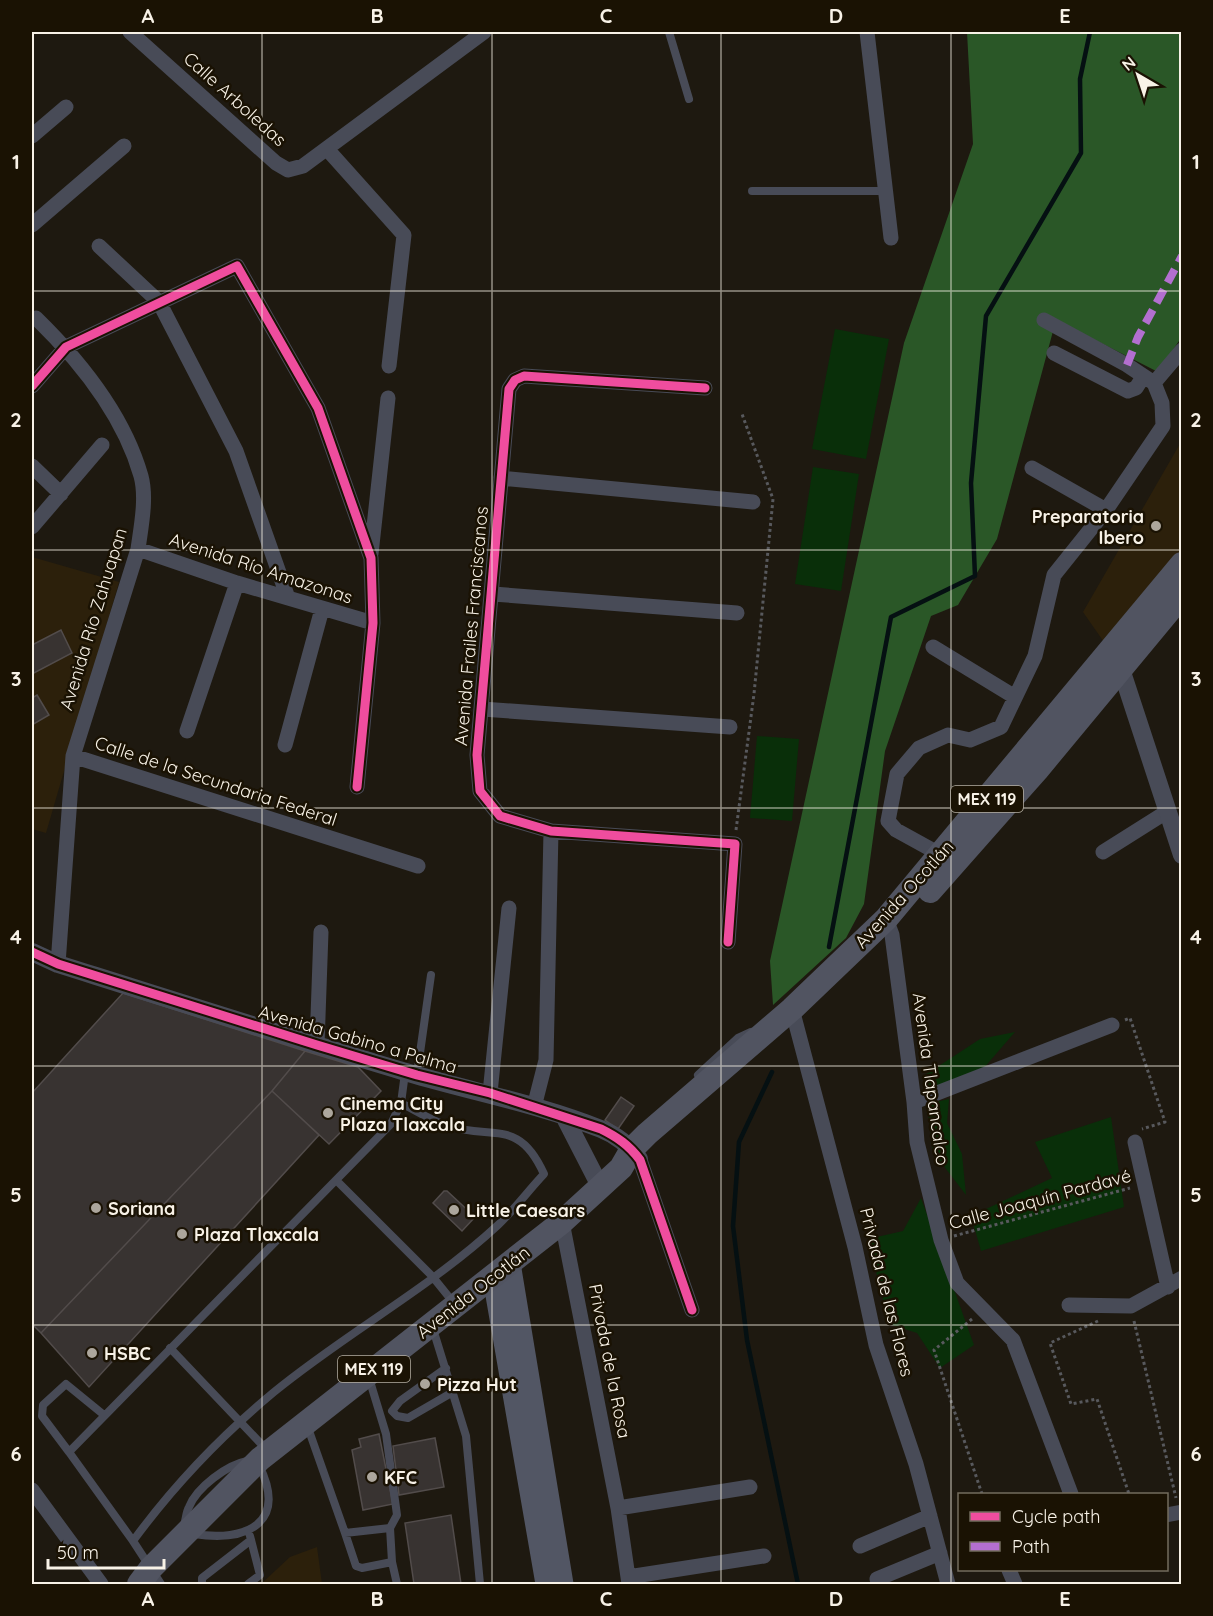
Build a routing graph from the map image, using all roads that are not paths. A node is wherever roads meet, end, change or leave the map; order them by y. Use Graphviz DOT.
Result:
graph roads {
  1 [pos="130,32"];
  2 [pos="484,32"];
  3 [pos="669,32"];
  4 [pos="867,32"];
  5 [pos="689,99"];
  6 [pos="66,107"];
  7 [pos="32,136"];
  8 [pos="124,146"];
  9 [pos="327,148"];
  10 [pos="752,191"];
  11 [pos="886,191"];
  12 [pos="32,225"];
  13 [pos="891,238"];
  14 [pos="99,246"];
  15 [pos="159,302"];
  16 [pos="36,318"];
  17 [pos="1044,320"];
  18 [pos="66,347"];
  19 [pos="1182,350"];
  20 [pos="1054,353"];
  21 [pos="389,366"];
  22 [pos="1149,380"];
  23 [pos="32,386"];
  24 [pos="705,388"];
  25 [pos="388,398"];
  26 [pos="102,445"];
  27 [pos="32,466"];
  28 [pos="1032,468"];
  29 [pos="501,478"];
  30 [pos="61,494"];
  31 [pos="753,502"];
  32 [pos="1106,510"];
  33 [pos="32,527"];
  34 [pos="138,549"];
  35 [pos="371,558"];
  36 [pos="1182,564"];
  37 [pos="237,583"];
  38 [pos="493,594"];
  39 [pos="1182,595"];
  40 [pos="288,598"];
  41 [pos="322,609"];
  42 [pos="737,613"];
  43 [pos="373,623"];
  44 [pos="933,647"];
  45 [pos="1115,661"];
  46 [pos="1015,697"];
  47 [pos="482,709"];
  48 [pos="730,727"];
  49 [pos="186,731"];
  50 [pos="285,745"];
  51 [pos="73,756"];
  52 [pos="357,787"];
  53 [pos="1174,817"];
  54 [pos="551,831"];
  55 [pos="1103,852"];
  56 [pos="1182,855"];
  57 [pos="948,859"];
  58 [pos="418,866"];
  59 [pos="509,908"];
  60 [pos="889,927"];
  61 [pos="321,932"];
  62 [pos="728,942"];
  63 [pos="32,952"];
  64 [pos="58,964"];
  65 [pos="431,975"];
  66 [pos="789,1017"];
  67 [pos="1112,1025"];
  68 [pos="317,1045"];
  69 [pos="411,1074"];
  70 [pos="693,1080"];
  71 [pos="687,1087"];
  72 [pos="490,1094"];
  73 [pos="914,1102"];
  74 [pos="401,1103"];
  75 [pos="534,1107"];
  76 [pos="672,1111"];
  77 [pos="564,1116"];
  78 [pos="1134,1137"];
  79 [pos="631,1159"];
  80 [pos="336,1180"];
  81 [pos="602,1188"];
  82 [pos="562,1222"];
  83 [pos="502,1270"];
  84 [pos="432,1276"];
  85 [pos="1182,1278"];
  86 [pos="1168,1287"];
  87 [pos="1069,1305"];
  88 [pos="456,1306"];
  89 [pos="692,1310"];
  90 [pos="432,1324"];
  91 [pos="170,1348"];
  92 [pos="446,1368"];
  93 [pos="368,1374"];
  94 [pos="453,1392"];
  95 [pos="104,1415"];
  96 [pos="241,1421"];
  97 [pos="306,1421"];
  98 [pos="69,1452"];
  99 [pos="262,1457"];
  100 [pos="750,1487"];
  101 [pos="32,1490"];
  102 [pos="1071,1493"];
  103 [pos="618,1508"];
  104 [pos="930,1516"];
  105 [pos="390,1528"];
  106 [pos="345,1533"];
  107 [pos="184,1535"];
  108 [pos="250,1536"];
  109 [pos="133,1540"];
  110 [pos="860,1546"];
  111 [pos="940,1553"];
  112 [pos="764,1556"];
  113 [pos="392,1562"];
  114 [pos="150,1579"];
  115 [pos="877,1579"];
  116 [pos="629,1581"];
  117 [pos="100,1584"];
  118 [pos="202,1584"];
  119 [pos="248,1584"];
  120 [pos="397,1584"];
  121 [pos="480,1584"];
  122 [pos="546,1584"];
  123 [pos="563,1584"];
  124 [pos="948,1584"];
  1 -- 9 [label="street, Calle Arboledas"];
  2 -- 9 [label="street"];
  3 -- 5 [label="lane"];
  4 -- 11 [label="street"];
  6 -- 7 [label="street"];
  8 -- 12 [label="street"];
  9 -- 21 [label="street"];
  10 -- 11 [label="lane"];
  11 -- 13 [label="street"];
  14 -- 15 [label="street"];
  15 -- 18 [label="street"];
  15 -- 35 [label="street"];
  15 -- 40 [label="street"];
  16 -- 18 [label="street, Avenida Río Zahuapan"];
  17 -- 22 [label="street"];
  18 -- 23 [label="street"];
  18 -- 34 [label="street, Avenida Río Zahuapan"];
  19 -- 22 [label="street"];
  20 -- 22 [label="street"];
  22 -- 32 [label="street"];
  24 -- 29 [label="street, Avenida Frailes Franciscanos"];
  25 -- 35 [label="street"];
  26 -- 30 [label="street"];
  27 -- 30 [label="street"];
  28 -- 32 [label="street"];
  29 -- 31 [label="street"];
  29 -- 38 [label="street, Avenida Frailes Franciscanos"];
  30 -- 33 [label="street"];
  32 -- 46 [label="street"];
  34 -- 37 [label="street, Avenida Río Amazonas"];
  34 -- 51 [label="street, Avenida Río Zahuapan"];
  35 -- 43 [label="street"];
  36 -- 45 [label="main road, Avenida Ocotlán / MEX 119"];
  37 -- 40 [label="street, Avenida Río Amazonas"];
  37 -- 49 [label="street"];
  38 -- 42 [label="street"];
  38 -- 47 [label="street, Avenida Frailes Franciscanos"];
  39 -- 45 [label="main road, Avenida Ocotlán / MEX 119"];
  40 -- 41 [label="street, Avenida Río Amazonas"];
  41 -- 43 [label="street, Avenida Río Amazonas"];
  41 -- 50 [label="street"];
  43 -- 52 [label="street"];
  44 -- 46 [label="street"];
  45 -- 53 [label="street"];
  45 -- 57 [label="main road, Avenida Ocotlán / MEX 119"];
  46 -- 57 [label="street"];
  47 -- 48 [label="street"];
  47 -- 54 [label="street, Avenida Frailes Franciscanos"];
  51 -- 58 [label="street, Calle de la Secundaria Federal"];
  51 -- 64 [label="street, Avenida Río Zahuapan"];
  53 -- 55 [label="street"];
  53 -- 56 [label="street"];
  54 -- 62 [label="street, Avenida Frailes Franciscanos"];
  54 -- 75 [label="street"];
  57 -- 60 [label="main road, Avenida Ocotlán / MEX 119"];
  59 -- 72 [label="street"];
  60 -- 66 [label="main road, Avenida Ocotlán / MEX 119"];
  60 -- 73 [label="street, Avenida Tlapancalco"];
  61 -- 68 [label="street"];
  63 -- 64 [label="street, Avenida Gabino a Palma"];
  64 -- 68 [label="street, Avenida Gabino a Palma"];
  65 -- 69 [label="lane"];
  66 -- 70 [label="lane"];
  66 -- 76 [label="main road, Avenida Ocotlán / MEX 119"];
  66 -- 79 [label="main road, Avenida Ocotlán / MEX 119"];
  66 -- 104 [label="street, Privada de las Flores"];
  67 -- 73 [label="street"];
  68 -- 69 [label="street, Avenida Gabino a Palma"];
  69 -- 72 [label="street, Avenida Gabino a Palma"];
  69 -- 74 [label="lane"];
  71 -- 76 [label="lane"];
  72 -- 75 [label="street, Avenida Gabino a Palma"];
  73 -- 102 [label="street, Avenida Tlapancalco"];
  74 -- 80 [label="lane"];
  74 -- 84 [label="lane"];
  75 -- 77 [label="street, Avenida Gabino a Palma"];
  76 -- 79 [label="main road, Avenida Ocotlán / MEX 119"];
  77 -- 79 [label="street, Avenida Gabino a Palma"];
  77 -- 81 [label="street"];
  78 -- 86 [label="street"];
  79 -- 81 [label="main road, Avenida Ocotlán / MEX 119"];
  79 -- 89 [label="street"];
  80 -- 84 [label="lane"];
  80 -- 91 [label="lane"];
  81 -- 82 [label="main road, Avenida Ocotlán / MEX 119"];
  82 -- 83 [label="main road, Avenida Ocotlán / MEX 119"];
  82 -- 103 [label="street, Privada de la Rosa"];
  83 -- 88 [label="main road, Avenida Ocotlán / MEX 119"];
  83 -- 122 [label="main road"];
  83 -- 123 [label="main road"];
  84 -- 88 [label="lane"];
  84 -- 96 [label="lane"];
  85 -- 86 [label="street"];
  86 -- 87 [label="street"];
  88 -- 90 [label="main road, Avenida Ocotlán / MEX 119"];
  90 -- 92 [label="lane"];
  90 -- 93 [label="main road, Avenida Ocotlán / MEX 119"];
  91 -- 95 [label="lane"];
  91 -- 96 [label="lane"];
  92 -- 94 [label="lane"];
  92 -- 94 [label="lane"];
  93 -- 97 [label="main road, Avenida Ocotlán / MEX 119"];
  93 -- 105 [label="lane"];
  94 -- 121 [label="lane"];
  95 -- 98 [label="lane"];
  95 -- 98 [label="lane"];
  96 -- 99 [label="lane"];
  96 -- 109 [label="lane"];
  97 -- 99 [label="main road, Avenida Ocotlán / MEX 119"];
  97 -- 106 [label="lane"];
  98 -- 109 [label="lane"];
  99 -- 107 [label="main road, Avenida Ocotlán / MEX 119"];
  99 -- 108 [label="lane"];
  100 -- 103 [label="street"];
  101 -- 117 [label="street"];
  103 -- 116 [label="street, Privada de la Rosa"];
  104 -- 110 [label="street"];
  104 -- 111 [label="street, Privada de las Flores"];
  105 -- 106 [label="lane"];
  105 -- 113 [label="lane"];
  106 -- 113 [label="lane"];
  107 -- 108 [label="lane"];
  107 -- 114 [label="main road, Avenida Ocotlán / MEX 119"];
  108 -- 118 [label="lane"];
  108 -- 119 [label="lane"];
  109 -- 114 [label="lane"];
  111 -- 115 [label="street"];
  111 -- 124 [label="street, Privada de las Flores"];
  112 -- 116 [label="street"];
  113 -- 120 [label="lane"];
}
